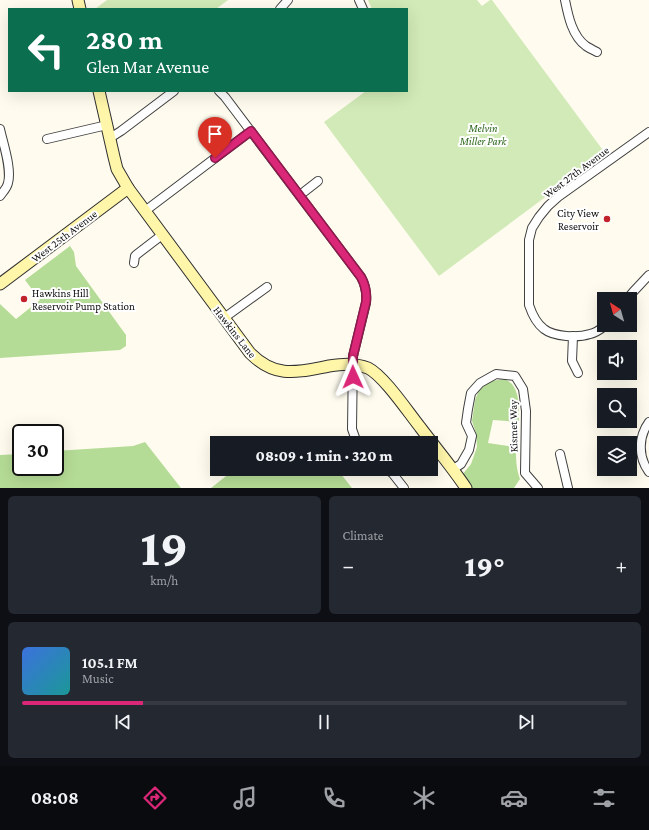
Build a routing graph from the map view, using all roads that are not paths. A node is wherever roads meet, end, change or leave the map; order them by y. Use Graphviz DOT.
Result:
graph roads {
  1 [pos="288,0"];
  2 [pos="565,0"];
  3 [pos="281,8"];
  4 [pos="597,52"];
  5 [pos="99,92"];
  6 [pos="173,92"];
  7 [pos="220,92"];
  8 [pos="107,125"];
  9 [pos="0,129"];
  10 [pos="251,131"];
  11 [pos="649,132"];
  12 [pos="110,138"];
  13 [pos="47,139"];
  14 [pos="318,181"];
  15 [pos="128,188"];
  16 [pos="0,196"];
  17 [pos="300,196"];
  18 [pos="145,211"];
  19 [pos="162,235"];
  20 [pos="134,264"];
  21 [pos="649,275"];
  22 [pos="0,284"];
  23 [pos="267,287"];
  24 [pos="632,292"];
  25 [pos="224,318"];
  26 [pos="597,331"];
  27 [pos="573,336"];
  28 [pos="353,364"];
  29 [pos="578,373"];
  30 [pos="649,422"];
  31 [pos="354,436"];
  32 [pos="560,454"];
  33 [pos="452,470"];
  34 [pos="649,472"];
  35 [pos="395,476"];
  36 [pos="404,488"];
  37 [pos="466,488"];
  38 [pos="538,488"];
  39 [pos="568,488"];
  1 -- 3 [label="street"];
  2 -- 4 [label="street"];
  5 -- 8 [label="street, Hawkins Lane"];
  6 -- 12 [label="street"];
  7 -- 10 [label="street"];
  8 -- 12 [label="street, Hawkins Lane"];
  8 -- 13 [label="street"];
  9 -- 16 [label="street"];
  10 -- 17 [label="street"];
  10 -- 18 [label="street"];
  11 -- 27 [label="street, West 27th Avenue"];
  12 -- 15 [label="street, Hawkins Lane"];
  14 -- 17 [label="street"];
  15 -- 18 [label="street, Hawkins Lane"];
  15 -- 22 [label="street, West 25th Avenue"];
  17 -- 28 [label="street"];
  18 -- 19 [label="street, Hawkins Lane"];
  19 -- 20 [label="street"];
  19 -- 25 [label="street, Hawkins Lane"];
  21 -- 24 [label="street"];
  23 -- 25 [label="street"];
  25 -- 28 [label="street, Hawkins Lane"];
  26 -- 27 [label="street"];
  27 -- 29 [label="street"];
  28 -- 31 [label="street"];
  28 -- 33 [label="street, Hawkins Lane"];
  30 -- 34 [label="street"];
  32 -- 39 [label="street"];
  33 -- 37 [label="street, Hawkins Lane"];
  33 -- 38 [label="street, Kismet Way"];
  35 -- 36 [label="street"];
}
